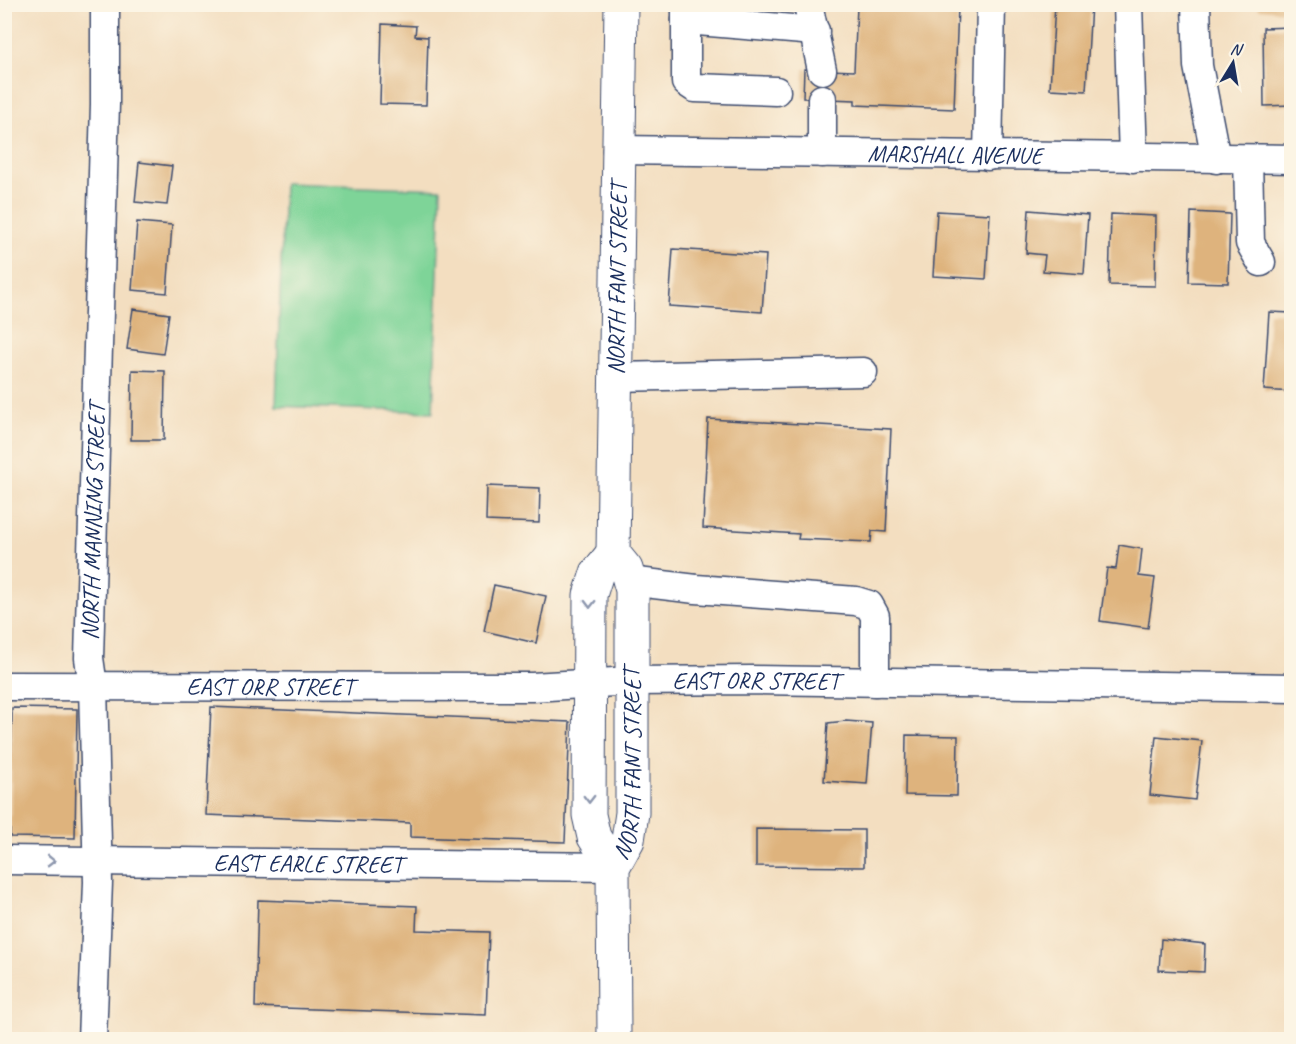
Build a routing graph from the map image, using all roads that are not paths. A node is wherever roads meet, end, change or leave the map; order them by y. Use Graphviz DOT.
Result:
graph roads {
  1 [pos="105,4"];
  2 [pos="621,4"];
  3 [pos="991,4"];
  4 [pos="1128,4"];
  5 [pos="1196,4"];
  6 [pos="686,12"];
  7 [pos="812,18"];
  8 [pos="822,70"];
  9 [pos="776,91"];
  10 [pos="822,99"];
  11 [pos="617,150"];
  12 [pos="822,153"];
  13 [pos="988,156"];
  14 [pos="1133,158"];
  15 [pos="1216,159"];
  16 [pos="1248,159"];
  17 [pos="1292,159"];
  18 [pos="1261,262"];
  19 [pos="863,372"];
  20 [pos="615,377"];
  21 [pos="614,553"];
  22 [pos="629,581"];
  23 [pos="631,681"];
  24 [pos="875,682"];
  25 [pos="590,683"];
  26 [pos="4,686"];
  27 [pos="93,686"];
  28 [pos="1292,688"];
  29 [pos="4,860"];
  30 [pos="97,862"];
  31 [pos="613,867"];
  32 [pos="92,1040"];
  33 [pos="614,1040"];
  1 -- 27 [label="street, NORTH MANNING STREET"];
  2 -- 11 [label="main road, NORTH FANT STREET"];
  3 -- 13 [label="street"];
  4 -- 14 [label="street"];
  5 -- 15 [label="street"];
  6 -- 7 [label="street"];
  6 -- 9 [label="street"];
  7 -- 8 [label="street"];
  10 -- 12 [label="street"];
  11 -- 12 [label="street, MARSHALL AVENUE"];
  11 -- 20 [label="main road, NORTH FANT STREET"];
  12 -- 13 [label="street, MARSHALL AVENUE"];
  13 -- 14 [label="street, MARSHALL AVENUE"];
  14 -- 15 [label="street, MARSHALL AVENUE"];
  15 -- 16 [label="street, MARSHALL AVENUE"];
  16 -- 17 [label="street, MARSHALL AVENUE"];
  16 -- 18 [label="street"];
  19 -- 20 [label="street"];
  20 -- 21 [label="main road, NORTH FANT STREET"];
  21 -- 22 [label="main road, NORTH FANT STREET"];
  21 -- 25 [label="main road, NORTH FANT STREET, one-way"];
  22 -- 23 [label="main road, NORTH FANT STREET"];
  22 -- 24 [label="street"];
  23 -- 24 [label="street, EAST ORR STREET"];
  23 -- 25 [label="street, EAST ORR STREET"];
  23 -- 31 [label="main road, NORTH FANT STREET"];
  24 -- 28 [label="street, EAST ORR STREET"];
  25 -- 27 [label="street, EAST ORR STREET"];
  25 -- 31 [label="main road, NORTH FANT STREET, one-way"];
  26 -- 27 [label="street, EAST ORR STREET"];
  27 -- 30 [label="street, NORTH MANNING STREET"];
  29 -- 30 [label="street, EAST EARLE STREET, one-way"];
  30 -- 31 [label="street, EAST EARLE STREET"];
  30 -- 32 [label="street, NORTH MANNING STREET"];
  31 -- 33 [label="main road, NORTH FANT STREET"];
}
